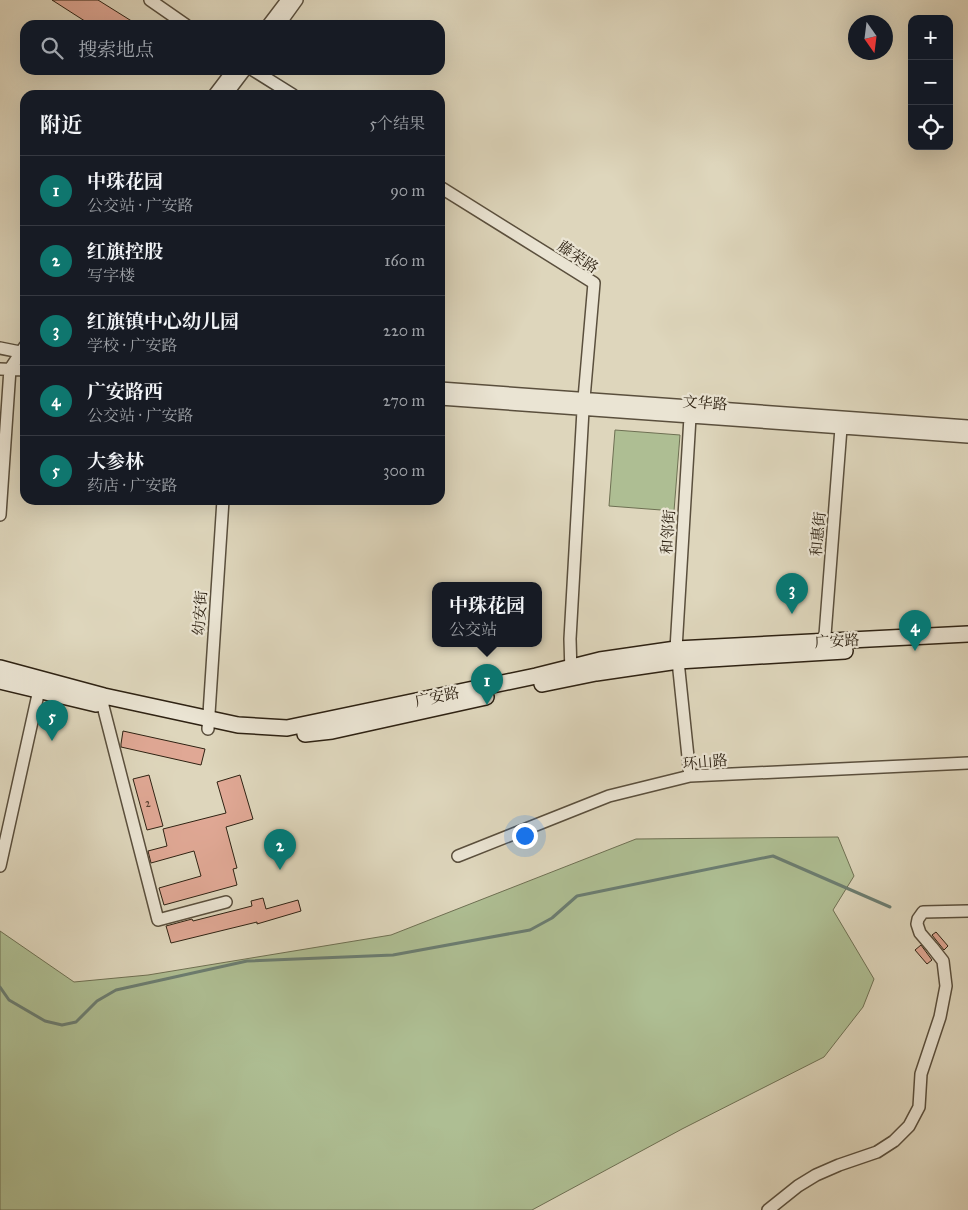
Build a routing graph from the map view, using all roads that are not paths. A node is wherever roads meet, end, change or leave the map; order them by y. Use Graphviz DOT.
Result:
graph roads {
  1 [pos="150,0"];
  2 [pos="287,0"];
  3 [pos="297,0"];
  4 [pos="179,20"];
  5 [pos="272,20"];
  6 [pos="282,20"];
  7 [pos="229,75"];
  8 [pos="241,75"];
  9 [pos="261,75"];
  10 [pos="218,90"];
  11 [pos="230,90"];
  12 [pos="285,90"];
  13 [pos="445,190"];
  14 [pos="0,348"];
  15 [pos="20,351"];
  16 [pos="20,353"];
  17 [pos="3,367"];
  18 [pos="20,369"];
  19 [pos="445,389"];
  20 [pos="445,399"];
  21 [pos="583,405"];
  22 [pos="690,417"];
  23 [pos="968,426"];
  24 [pos="841,428"];
  25 [pos="968,437"];
  26 [pos="223,505"];
  27 [pos="0,516"];
  28 [pos="968,634"];
  29 [pos="968,644"];
  30 [pos="824,647"];
  31 [pos="677,655"];
  32 [pos="0,668"];
  33 [pos="571,673"];
  34 [pos="0,681"];
  35 [pos="39,690"];
  36 [pos="104,701"];
  37 [pos="208,724"];
  38 [pos="968,763"];
  39 [pos="690,776"];
  40 [pos="458,856"];
  41 [pos="0,866"];
  42 [pos="226,902"];
  43 [pos="968,911"];
  44 [pos="768,1210"];
  1 -- 4 [label="street"];
  2 -- 5 [label="street"];
  3 -- 6 [label="street"];
  7 -- 10 [label="street"];
  8 -- 11 [label="street"];
  9 -- 12 [label="street"];
  13 -- 21 [label="street, 藤荣路"];
  14 -- 15 [label="street"];
  16 -- 17 [label="street"];
  17 -- 18 [label="street"];
  17 -- 27 [label="street"];
  19 -- 21 [label="street, 文华路"];
  20 -- 21 [label="street, 文华路"];
  21 -- 22 [label="street, 文华路"];
  21 -- 23 [label="street, 文华路"];
  21 -- 33 [label="street"];
  22 -- 24 [label="street, 文华路"];
  22 -- 31 [label="street, 和邻街"];
  24 -- 25 [label="street, 文华路"];
  24 -- 30 [label="street, 和惠街"];
  26 -- 37 [label="street, 幼安街"];
  28 -- 30 [label="street, 广安路"];
  29 -- 30 [label="street, 广安路"];
  30 -- 31 [label="street, 广安路"];
  31 -- 33 [label="street, 广安路"];
  31 -- 39 [label="street, 和邻街"];
  32 -- 36 [label="street, 广安路"];
  33 -- 37 [label="street, 广安路"];
  34 -- 35 [label="street, 广安路"];
  35 -- 36 [label="street, 广安路"];
  35 -- 41 [label="street"];
  36 -- 37 [label="street, 广安路"];
  36 -- 42 [label="street"];
  38 -- 39 [label="street, 环山路"];
  39 -- 40 [label="street, 环山路"];
  43 -- 44 [label="street"];
}
